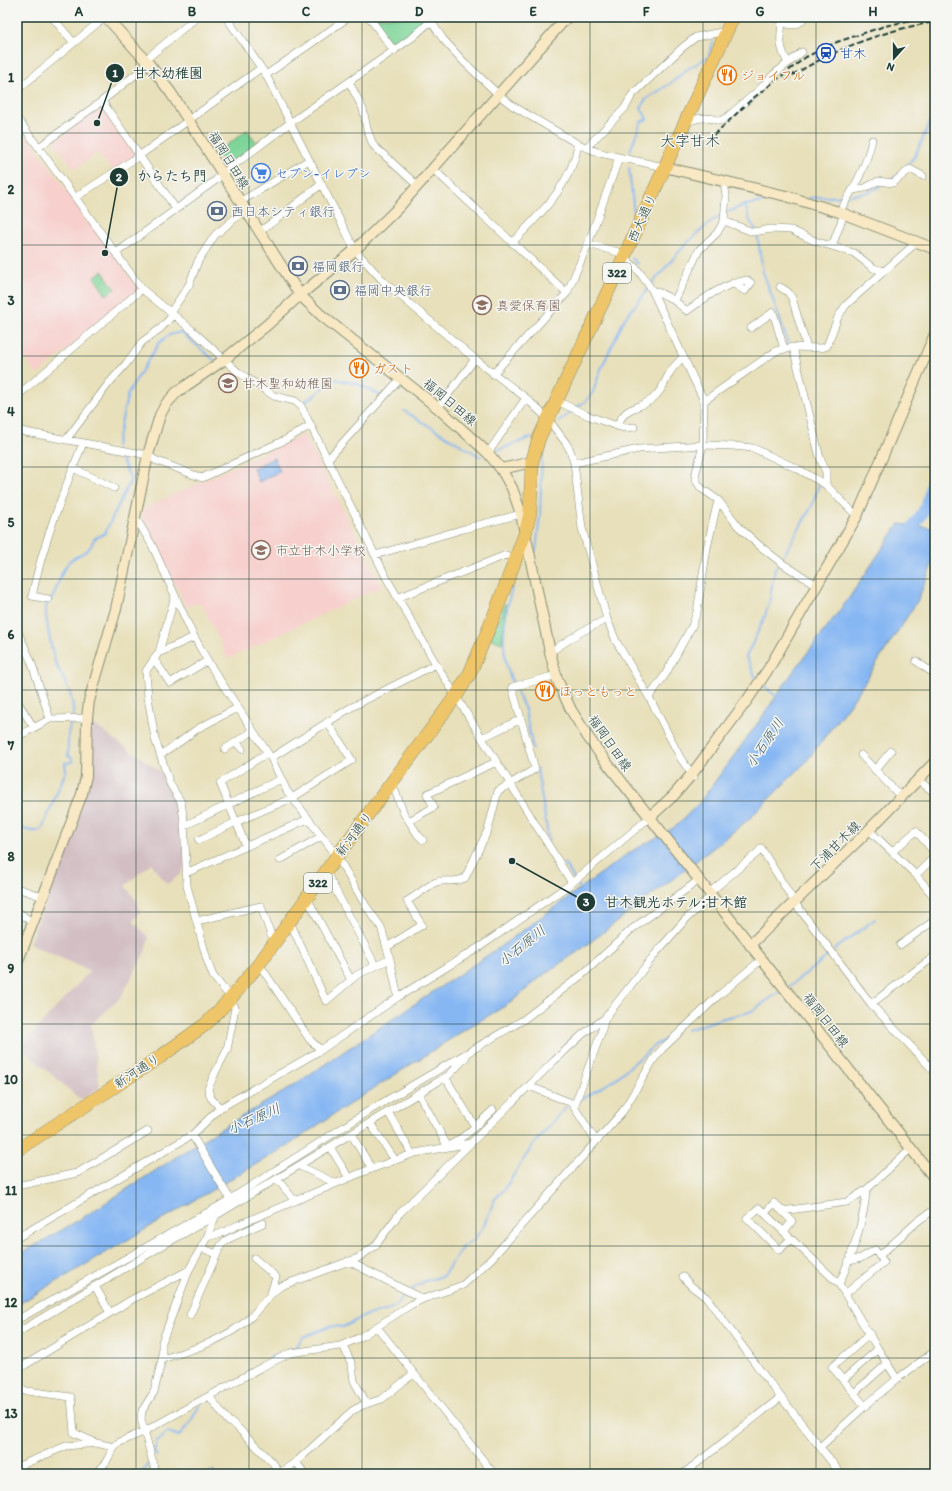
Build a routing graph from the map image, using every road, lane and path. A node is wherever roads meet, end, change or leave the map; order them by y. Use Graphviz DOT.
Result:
graph roads {
  1 [pos="52,17"];
  2 [pos="106,17"];
  3 [pos="197,17"];
  4 [pos="226,17"];
  5 [pos="349,17"];
  6 [pos="369,17"];
  7 [pos="568,17"];
  8 [pos="733,17"];
  9 [pos="804,17"];
  10 [pos="432,18"];
  11 [pos="780,18"];
  12 [pos="727,31"];
  13 [pos="74,43"];
  14 [pos="394,50"];
  15 [pos="802,52"];
  16 [pos="147,62"];
  17 [pos="788,63"];
  18 [pos="261,68"];
  19 [pos="266,75"];
  20 [pos="349,82"];
  21 [pos="17,90"];
  22 [pos="499,95"];
  23 [pos="102,101"];
  24 [pos="17,118"];
  25 [pos="190,120"];
  26 [pos="290,122"];
  27 [pos="685,123"];
  28 [pos="872,140"];
  29 [pos="578,144"];
  30 [pos="39,147"];
  31 [pos="587,147"];
  32 [pos="139,156"];
  33 [pos="619,158"];
  34 [pos="309,160"];
  35 [pos="664,167"];
  36 [pos="433,169"];
  37 [pos="222,174"];
  38 [pos="922,176"];
  39 [pos="724,181"];
  40 [pos="322,184"];
  41 [pos="418,186"];
  42 [pos="853,190"];
  43 [pos="76,197"];
  44 [pos="242,206"];
  45 [pos="176,209"];
  46 [pos="841,213"];
  47 [pos="724,220"];
  48 [pos="259,232"];
  49 [pos="917,242"];
  50 [pos="512,243"];
  51 [pos="588,244"];
  52 [pos="832,246"];
  53 [pos="935,248"];
  54 [pos="355,250"];
  55 [pos="116,254"];
  56 [pos="624,257"];
  57 [pos="884,271"];
  58 [pos="733,283"];
  59 [pos="780,287"];
  60 [pos="650,288"];
  61 [pos="142,289"];
  62 [pos="567,293"];
  63 [pos="300,295"];
  64 [pos="675,300"];
  65 [pos="171,314"];
  66 [pos="751,328"];
  67 [pos="935,334"];
  68 [pos="793,347"];
  69 [pos="806,348"];
  70 [pos="784,349"];
  71 [pos="683,357"];
  72 [pos="225,359"];
  73 [pos="475,359"];
  74 [pos="494,374"];
  75 [pos="400,379"];
  76 [pos="17,396"];
  77 [pos="526,398"];
  78 [pos="557,401"];
  79 [pos="704,401"];
  80 [pos="438,408"];
  81 [pos="548,419"];
  82 [pos="311,425"];
  83 [pos="617,426"];
  84 [pos="634,427"];
  85 [pos="18,431"];
  86 [pos="66,440"];
  87 [pos="83,443"];
  88 [pos="703,445"];
  89 [pos="488,453"];
  90 [pos="148,455"];
  91 [pos="328,459"];
  92 [pos="532,462"];
  93 [pos="574,463"];
  94 [pos="73,468"];
  95 [pos="501,469"];
  96 [pos="826,485"];
  97 [pos="114,488"];
  98 [pos="718,500"];
  99 [pos="521,514"];
  100 [pos="858,516"];
  101 [pos="136,518"];
  102 [pos="524,534"];
  103 [pos="375,555"];
  104 [pos="515,558"];
  105 [pos="818,586"];
  106 [pos="175,596"];
  107 [pos="397,598"];
  108 [pos="48,599"];
  109 [pos="607,619"];
  110 [pos="17,630"];
  111 [pos="194,637"];
  112 [pos="159,652"];
  113 [pos="550,652"];
  114 [pos="154,659"];
  115 [pos="207,661"];
  116 [pos="916,661"];
  117 [pos="436,664"];
  118 [pos="935,665"];
  119 [pos="556,675"];
  120 [pos="456,696"];
  121 [pos="649,698"];
  122 [pos="17,701"];
  123 [pos="237,708"];
  124 [pos="50,718"];
  125 [pos="87,718"];
  126 [pos="521,719"];
  127 [pos="327,722"];
  128 [pos="34,728"];
  129 [pos="253,731"];
  130 [pos="18,735"];
  131 [pos="482,738"];
  132 [pos="236,742"];
  133 [pos="225,749"];
  134 [pos="242,749"];
  135 [pos="891,751"];
  136 [pos="160,755"];
  137 [pos="861,755"];
  138 [pos="269,756"];
  139 [pos="934,761"];
  140 [pos="496,762"];
  141 [pos="875,770"];
  142 [pos="693,776"];
  143 [pos="281,779"];
  144 [pos="918,780"];
  145 [pos="392,783"];
  146 [pos="510,784"];
  147 [pos="935,793"];
  148 [pos="901,797"];
  149 [pos="292,798"];
  150 [pos="229,804"];
  151 [pos="308,819"];
  152 [pos="652,820"];
  153 [pos="409,821"];
  154 [pos="236,822"];
  155 [pos="184,826"];
  156 [pos="870,830"];
  157 [pos="322,836"];
  158 [pos="199,840"];
  159 [pos="423,840"];
  160 [pos="246,846"];
  161 [pos="893,851"];
  162 [pos="935,853"];
  163 [pos="337,856"];
  164 [pos="935,856"];
  165 [pos="280,860"];
  166 [pos="326,872"];
  167 [pos="186,873"];
  168 [pos="916,875"];
  169 [pos="697,878"];
  170 [pos="572,883"];
  171 [pos="17,888"];
  172 [pos="710,895"];
  173 [pos="44,897"];
  174 [pos="307,898"];
  175 [pos="935,898"];
  176 [pos="795,903"];
  177 [pos="17,911"];
  178 [pos="935,920"];
  179 [pos="197,921"];
  180 [pos="290,922"];
  181 [pos="33,923"];
  182 [pos="21,940"];
  183 [pos="274,944"];
  184 [pos="900,945"];
  185 [pos="750,946"];
  186 [pos="387,947"];
  187 [pos="935,956"];
  188 [pos="390,959"];
  189 [pos="762,959"];
  190 [pos="17,963"];
  191 [pos="259,964"];
  192 [pos="374,966"];
  193 [pos="351,980"];
  194 [pos="398,997"];
  195 [pos="231,998"];
  196 [pos="871,1004"];
  197 [pos="605,1018"];
  198 [pos="474,1049"];
  199 [pos="321,1050"];
  200 [pos="935,1072"];
  201 [pos="445,1077"];
  202 [pos="529,1086"];
  203 [pos="418,1093"];
  204 [pos="574,1104"];
  205 [pos="220,1108"];
  206 [pos="493,1110"];
  207 [pos="388,1112"];
  208 [pos="370,1123"];
  209 [pos="475,1126"];
  210 [pos="148,1131"];
  211 [pos="351,1134"];
  212 [pos="192,1135"];
  213 [pos="596,1141"];
  214 [pos="472,1143"];
  215 [pos="330,1147"];
  216 [pos="448,1147"];
  217 [pos="911,1148"];
  218 [pos="17,1150"];
  219 [pos="412,1154"];
  220 [pos="395,1160"];
  221 [pos="300,1166"];
  222 [pos="372,1169"];
  223 [pos="349,1178"];
  224 [pos="277,1179"];
  225 [pos="935,1179"];
  226 [pos="335,1183"];
  227 [pos="17,1186"];
  228 [pos="866,1190"];
  229 [pos="227,1201"];
  230 [pos="295,1201"];
  231 [pos="935,1209"];
  232 [pos="782,1211"];
  233 [pos="765,1214"];
  234 [pos="215,1216"];
  235 [pos="263,1223"];
  236 [pos="784,1232"];
  237 [pos="207,1237"];
  238 [pos="17,1238"];
  239 [pos="791,1239"];
  240 [pos="201,1248"];
  241 [pos="217,1254"];
  242 [pos="879,1256"];
  243 [pos="254,1258"];
  244 [pos="849,1261"];
  245 [pos="348,1262"];
  246 [pos="189,1270"];
  247 [pos="683,1277"];
  248 [pos="839,1284"];
  249 [pos="95,1286"];
  250 [pos="271,1293"];
  251 [pos="845,1294"];
  252 [pos="423,1299"];
  253 [pos="110,1313"];
  254 [pos="190,1315"];
  255 [pos="17,1320"];
  256 [pos="377,1327"];
  257 [pos="17,1333"];
  258 [pos="870,1334"];
  259 [pos="343,1345"];
  260 [pos="878,1349"];
  261 [pos="935,1351"];
  262 [pos="162,1359"];
  263 [pos="888,1363"];
  264 [pos="17,1369"];
  265 [pos="413,1374"];
  266 [pos="897,1379"];
  267 [pos="843,1380"];
  268 [pos="20,1390"];
  269 [pos="854,1393"];
  270 [pos="209,1396"];
  271 [pos="781,1397"];
  272 [pos="366,1404"];
  273 [pos="865,1406"];
  274 [pos="145,1432"];
  275 [pos="96,1443"];
  276 [pos="114,1446"];
  277 [pos="820,1447"];
  278 [pos="296,1462"];
  279 [pos="17,1467"];
  280 [pos="95,1474"];
  281 [pos="156,1474"];
  282 [pos="278,1474"];
  283 [pos="305,1474"];
  284 [pos="494,1474"];
  285 [pos="683,1474"];
  286 [pos="841,1474"];
  1 -- 13 [label="street"];
  2 -- 13 [label="street"];
  2 -- 16 [label="street, 福岡日田線"];
  3 -- 16 [label="street"];
  4 -- 18 [label="street"];
  5 -- 19 [label="street"];
  6 -- 14 [label="street"];
  7 -- 22 [label="street"];
  8 -- 12 [label="highway, 西大通り / 322"];
  9 -- 11 [label="street"];
  10 -- 14 [label="street"];
  10 -- 22 [label="street"];
  11 -- 17 [label="street"];
  12 -- 27 [label="highway, 西大通り / 322"];
  12 -- 31 [label="street"];
  13 -- 21 [label="street"];
  14 -- 20 [label="street"];
  15 -- 17 [label="street"];
  16 -- 23 [label="street"];
  16 -- 25 [label="street, 福岡日田線"];
  17 -- 27 [label="street"];
  18 -- 19 [label="street"];
  18 -- 25 [label="street"];
  19 -- 26 [label="street"];
  20 -- 26 [label="street"];
  20 -- 41 [label="street"];
  22 -- 29 [label="street"];
  22 -- 36 [label="street"];
  23 -- 30 [label="street"];
  23 -- 32 [label="street"];
  24 -- 30 [label="street"];
  25 -- 32 [label="street"];
  25 -- 37 [label="street, 福岡日田線"];
  26 -- 34 [label="street"];
  26 -- 37 [label="street"];
  27 -- 35 [label="highway, 西大通り / 322"];
  28 -- 42 [label="street"];
  29 -- 31 [label="street"];
  29 -- 50 [label="street"];
  30 -- 43 [label="street"];
  31 -- 33 [label="street"];
  32 -- 43 [label="street"];
  32 -- 45 [label="street"];
  33 -- 35 [label="street"];
  33 -- 51 [label="street"];
  34 -- 40 [label="street"];
  34 -- 44 [label="street"];
  35 -- 39 [label="street"];
  35 -- 56 [label="highway, 西大通り / 322"];
  36 -- 41 [label="street"];
  36 -- 50 [label="street"];
  37 -- 44 [label="street, 福岡日田線"];
  37 -- 45 [label="street"];
  38 -- 42 [label="street"];
  39 -- 46 [label="street"];
  39 -- 47 [label="street"];
  40 -- 48 [label="street"];
  40 -- 54 [label="street"];
  41 -- 54 [label="street"];
  42 -- 46 [label="street"];
  43 -- 55 [label="street"];
  44 -- 48 [label="street, 福岡日田線"];
  44 -- 65 [label="street"];
  45 -- 55 [label="street"];
  46 -- 49 [label="street"];
  46 -- 52 [label="street"];
  47 -- 52 [label="street"];
  47 -- 64 [label="street"];
  48 -- 63 [label="street, 福岡日田線"];
  49 -- 53 [label="street"];
  49 -- 57 [label="street"];
  50 -- 62 [label="street"];
  51 -- 56 [label="street"];
  51 -- 62 [label="street"];
  52 -- 57 [label="street"];
  54 -- 63 [label="street"];
  54 -- 73 [label="street"];
  55 -- 61 [label="street"];
  56 -- 60 [label="street"];
  56 -- 78 [label="highway, 西大通り / 322"];
  57 -- 69 [label="street"];
  58 -- 64 [label="street"];
  59 -- 69 [label="street"];
  60 -- 64 [label="street"];
  60 -- 71 [label="street"];
  61 -- 65 [label="street"];
  61 -- 76 [label="street"];
  62 -- 74 [label="street"];
  63 -- 72 [label="street"];
  63 -- 75 [label="street, 福岡日田線"];
  65 -- 72 [label="street"];
  65 -- 86 [label="street"];
  66 -- 70 [label="street"];
  67 -- 100 [label="street"];
  68 -- 69 [label="street"];
  68 -- 70 [label="street"];
  68 -- 96 [label="street"];
  70 -- 79 [label="street"];
  71 -- 79 [label="street"];
  71 -- 83 [label="street"];
  72 -- 82 [label="street"];
  72 -- 90 [label="street"];
  73 -- 74 [label="street"];
  73 -- 80 [label="street"];
  74 -- 77 [label="street"];
  75 -- 80 [label="street, 福岡日田線"];
  75 -- 91 [label="street"];
  77 -- 81 [label="street"];
  77 -- 89 [label="street"];
  78 -- 81 [label="highway, 西大通り / 322"];
  78 -- 83 [label="street"];
  79 -- 88 [label="street"];
  80 -- 89 [label="street, 福岡日田線"];
  81 -- 92 [label="highway, 西大通り / 322"];
  81 -- 93 [label="street"];
  82 -- 90 [label="street"];
  82 -- 91 [label="street"];
  83 -- 84 [label="street"];
  85 -- 86 [label="street"];
  86 -- 87 [label="street"];
  87 -- 90 [label="street"];
  87 -- 94 [label="street"];
  88 -- 93 [label="street"];
  88 -- 96 [label="street"];
  88 -- 98 [label="street"];
  89 -- 95 [label="street, 福岡日田線"];
  90 -- 101 [label="street"];
  91 -- 103 [label="street"];
  92 -- 95 [label="street"];
  92 -- 102 [label="highway, 西大通り / 322"];
  93 -- 109 [label="street"];
  94 -- 97 [label="street"];
  94 -- 108 [label="street"];
  95 -- 99 [label="street, 福岡日田線"];
  96 -- 100 [label="street"];
  98 -- 105 [label="street"];
  98 -- 121 [label="street"];
  99 -- 102 [label="street, 福岡日田線"];
  99 -- 103 [label="street"];
  100 -- 105 [label="street"];
  101 -- 106 [label="street"];
  101 -- 125 [label="street"];
  102 -- 104 [label="highway, 新河通り / 322"];
  102 -- 113 [label="street, 福岡日田線"];
  103 -- 107 [label="street"];
  104 -- 107 [label="street"];
  104 -- 120 [label="highway, 新河通り / 322"];
  105 -- 142 [label="street"];
  106 -- 111 [label="street"];
  106 -- 112 [label="street"];
  107 -- 117 [label="street"];
  109 -- 113 [label="street"];
  109 -- 121 [label="street"];
  110 -- 124 [label="street"];
  111 -- 112 [label="street"];
  111 -- 115 [label="street"];
  112 -- 114 [label="street"];
  113 -- 119 [label="street, 福岡日田線"];
  114 -- 115 [label="street"];
  114 -- 136 [label="street"];
  115 -- 123 [label="street"];
  116 -- 118 [label="street"];
  117 -- 120 [label="street"];
  117 -- 127 [label="street"];
  119 -- 126 [label="street"];
  119 -- 152 [label="street, 福岡日田線"];
  120 -- 131 [label="street"];
  120 -- 145 [label="highway, 新河通り / 322"];
  121 -- 142 [label="street"];
  122 -- 128 [label="street"];
  123 -- 129 [label="street"];
  123 -- 136 [label="street"];
  124 -- 125 [label="street"];
  124 -- 128 [label="street"];
  125 -- 173 [label="street"];
  126 -- 131 [label="street"];
  126 -- 146 [label="street"];
  127 -- 138 [label="street"];
  127 -- 149 [label="street"];
  128 -- 130 [label="street"];
  129 -- 132 [label="street"];
  129 -- 138 [label="street"];
  131 -- 140 [label="street"];
  132 -- 133 [label="street"];
  132 -- 134 [label="street"];
  135 -- 141 [label="street"];
  136 -- 155 [label="street"];
  137 -- 141 [label="street"];
  138 -- 143 [label="street"];
  138 -- 150 [label="street"];
  139 -- 144 [label="street, 下浦甘木線"];
  140 -- 146 [label="street"];
  140 -- 153 [label="street"];
  141 -- 148 [label="street"];
  142 -- 152 [label="street"];
  143 -- 149 [label="street"];
  143 -- 150 [label="street"];
  144 -- 147 [label="street"];
  144 -- 148 [label="street, 下浦甘木線"];
  145 -- 153 [label="street"];
  145 -- 163 [label="highway, 新河通り / 322"];
  146 -- 170 [label="street"];
  146 -- 186 [label="street"];
  148 -- 156 [label="street, 下浦甘木線"];
  149 -- 151 [label="street"];
  149 -- 154 [label="street"];
  150 -- 154 [label="street"];
  150 -- 155 [label="street"];
  151 -- 157 [label="street"];
  151 -- 160 [label="street"];
  152 -- 169 [label="street, 福岡日田線"];
  152 -- 170 [label="street"];
  153 -- 159 [label="street"];
  154 -- 158 [label="street"];
  154 -- 160 [label="street"];
  155 -- 167 [label="street"];
  156 -- 161 [label="street"];
  156 -- 176 [label="street, 下浦甘木線"];
  157 -- 163 [label="street"];
  157 -- 165 [label="street"];
  160 -- 167 [label="street"];
  161 -- 162 [label="street"];
  161 -- 168 [label="street"];
  163 -- 166 [label="highway, 新河通り / 322"];
  163 -- 186 [label="street"];
  164 -- 168 [label="street"];
  166 -- 174 [label="highway, 新河通り / 322"];
  166 -- 192 [label="street"];
  167 -- 179 [label="street"];
  168 -- 175 [label="street"];
  169 -- 172 [label="street, 福岡日田線"];
  169 -- 198 [label="street"];
  170 -- 194 [label="street"];
  171 -- 173 [label="street"];
  172 -- 176 [label="street"];
  172 -- 185 [label="street, 福岡日田線"];
  172 -- 197 [label="street"];
  173 -- 181 [label="street"];
  174 -- 180 [label="highway, 新河通り / 322"];
  174 -- 193 [label="street"];
  176 -- 185 [label="street, 下浦甘木線"];
  176 -- 196 [label="street"];
  177 -- 181 [label="street"];
  178 -- 184 [label="street"];
  179 -- 183 [label="street"];
  179 -- 195 [label="street"];
  180 -- 183 [label="highway, 新河通り / 322"];
  180 -- 193 [label="street"];
  181 -- 182 [label="street"];
  182 -- 190 [label="street"];
  183 -- 191 [label="highway, 新河通り / 322"];
  185 -- 189 [label="street, 福岡日田線"];
  186 -- 188 [label="street"];
  187 -- 196 [label="street"];
  188 -- 192 [label="street"];
  188 -- 194 [label="street"];
  189 -- 213 [label="street"];
  189 -- 217 [label="street, 福岡日田線"];
  191 -- 195 [label="highway, 新河通り / 322"];
  191 -- 199 [label="street"];
  192 -- 193 [label="street"];
  194 -- 199 [label="street"];
  195 -- 205 [label="street"];
  195 -- 218 [label="highway, 新河通り / 322"];
  196 -- 200 [label="street"];
  197 -- 202 [label="street"];
  197 -- 204 [label="street"];
  198 -- 201 [label="street"];
  198 -- 229 [label="street"];
  199 -- 205 [label="street"];
  201 -- 203 [label="street"];
  201 -- 209 [label="street"];
  202 -- 204 [label="street"];
  202 -- 214 [label="street"];
  203 -- 207 [label="street"];
  203 -- 216 [label="street"];
  204 -- 213 [label="street"];
  205 -- 212 [label="street"];
  206 -- 209 [label="street"];
  207 -- 208 [label="street"];
  207 -- 219 [label="street"];
  208 -- 211 [label="street"];
  208 -- 220 [label="street"];
  209 -- 216 [label="street"];
  210 -- 227 [label="street"];
  211 -- 215 [label="street"];
  211 -- 222 [label="street"];
  212 -- 229 [label="street"];
  212 -- 238 [label="street"];
  213 -- 252 [label="street"];
  214 -- 216 [label="street"];
  214 -- 245 [label="street"];
  215 -- 221 [label="street"];
  215 -- 223 [label="street"];
  216 -- 219 [label="street"];
  217 -- 225 [label="street, 福岡日田線"];
  217 -- 228 [label="street"];
  219 -- 220 [label="street"];
  220 -- 222 [label="street"];
  221 -- 224 [label="street"];
  221 -- 226 [label="street"];
  222 -- 223 [label="street"];
  223 -- 226 [label="street"];
  224 -- 230 [label="street"];
  224 -- 234 [label="street"];
  226 -- 230 [label="street"];
  228 -- 232 [label="street"];
  228 -- 244 [label="street"];
  229 -- 234 [label="street"];
  229 -- 255 [label="street"];
  230 -- 237 [label="street"];
  231 -- 242 [label="street"];
  232 -- 233 [label="street"];
  232 -- 236 [label="street"];
  233 -- 236 [label="street"];
  233 -- 239 [label="street"];
  234 -- 237 [label="street"];
  234 -- 249 [label="street"];
  235 -- 241 [label="street"];
  236 -- 239 [label="street"];
  237 -- 240 [label="street"];
  239 -- 248 [label="street"];
  240 -- 241 [label="street"];
  240 -- 246 [label="street"];
  241 -- 254 [label="street"];
  242 -- 244 [label="street"];
  242 -- 251 [label="street"];
  243 -- 250 [label="street"];
  244 -- 248 [label="street"];
  245 -- 250 [label="street"];
  245 -- 252 [label="street"];
  246 -- 253 [label="street"];
  246 -- 262 [label="street"];
  247 -- 271 [label="street"];
  248 -- 251 [label="street"];
  249 -- 253 [label="street"];
  249 -- 257 [label="street"];
  250 -- 262 [label="street"];
  251 -- 258 [label="street"];
  252 -- 256 [label="street"];
  253 -- 264 [label="street"];
  256 -- 259 [label="street"];
  256 -- 265 [label="street"];
  258 -- 260 [label="street"];
  258 -- 267 [label="street"];
  259 -- 270 [label="street"];
  259 -- 272 [label="street"];
  260 -- 263 [label="street"];
  260 -- 267 [label="street"];
  261 -- 266 [label="street"];
  262 -- 274 [label="street"];
  263 -- 266 [label="street"];
  263 -- 269 [label="street"];
  265 -- 272 [label="street"];
  265 -- 284 [label="street"];
  266 -- 273 [label="street"];
  267 -- 269 [label="street"];
  268 -- 275 [label="street"];
  269 -- 273 [label="street"];
  270 -- 274 [label="street"];
  270 -- 282 [label="street"];
  271 -- 277 [label="street"];
  271 -- 285 [label="street"];
  272 -- 278 [label="street"];
  273 -- 277 [label="street"];
  274 -- 276 [label="street"];
  274 -- 281 [label="street"];
  275 -- 276 [label="street"];
  275 -- 279 [label="street"];
  276 -- 280 [label="street"];
  277 -- 286 [label="street"];
  278 -- 282 [label="street"];
  278 -- 283 [label="street"];
}
